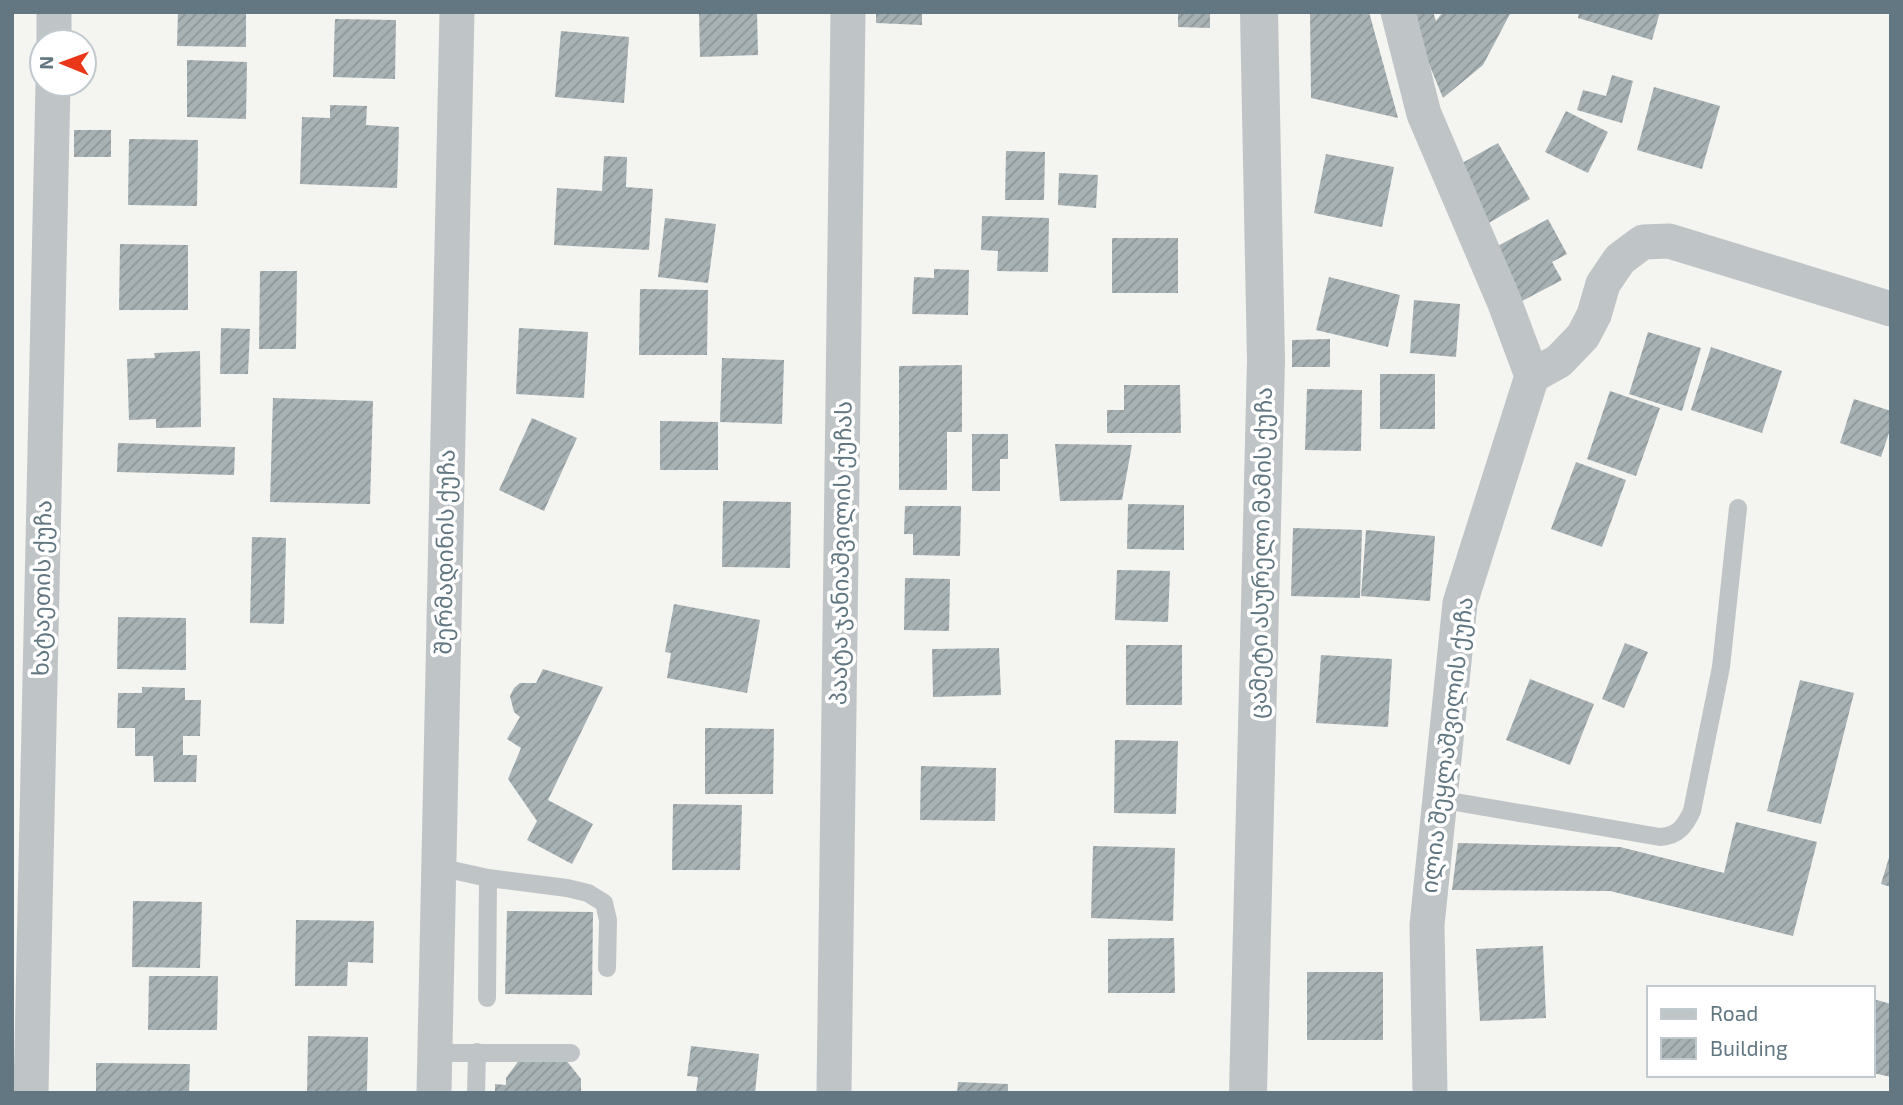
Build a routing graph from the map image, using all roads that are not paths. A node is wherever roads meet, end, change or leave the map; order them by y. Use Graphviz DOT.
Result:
graph roads {
  1 [pos="457,12"];
  2 [pos="848,12"];
  3 [pos="1259,12"];
  4 [pos="1398,12"];
  5 [pos="53,98"];
  6 [pos="1891,309"];
  7 [pos="1532,376"];
  8 [pos="1738,509"];
  9 [pos="1438,799"];
  10 [pos="438,867"];
  11 [pos="488,878"];
  12 [pos="607,968"];
  13 [pos="486,998"];
  14 [pos="477,1052"];
  15 [pos="435,1053"];
  16 [pos="571,1053"];
  17 [pos="31,1093"];
  18 [pos="434,1093"];
  19 [pos="476,1093"];
  20 [pos="834,1093"];
  21 [pos="1248,1093"];
  22 [pos="1430,1093"];
  1 -- 10 [label="street, შერმადინის ქუჩა"];
  2 -- 20 [label="street, პაატა ჯანიაშვილის ქუჩას"];
  3 -- 21 [label="street, ცამეტი ასურელი მამის ქუჩა"];
  4 -- 7 [label="street"];
  5 -- 17 [label="street, ხატაეთის ქუჩა"];
  6 -- 7 [label="street"];
  7 -- 9 [label="street, ილია შეყლაშვილის ქუჩა"];
  8 -- 9 [label="lane"];
  9 -- 22 [label="street, ილია შეყლაშვილის ქუჩა"];
  10 -- 11 [label="lane"];
  10 -- 15 [label="street, შერმადინის ქუჩა"];
  11 -- 12 [label="lane"];
  11 -- 13 [label="lane"];
  14 -- 15 [label="lane"];
  14 -- 16 [label="lane"];
  14 -- 19 [label="lane"];
  15 -- 18 [label="street, შერმადინის ქუჩა"];
}
